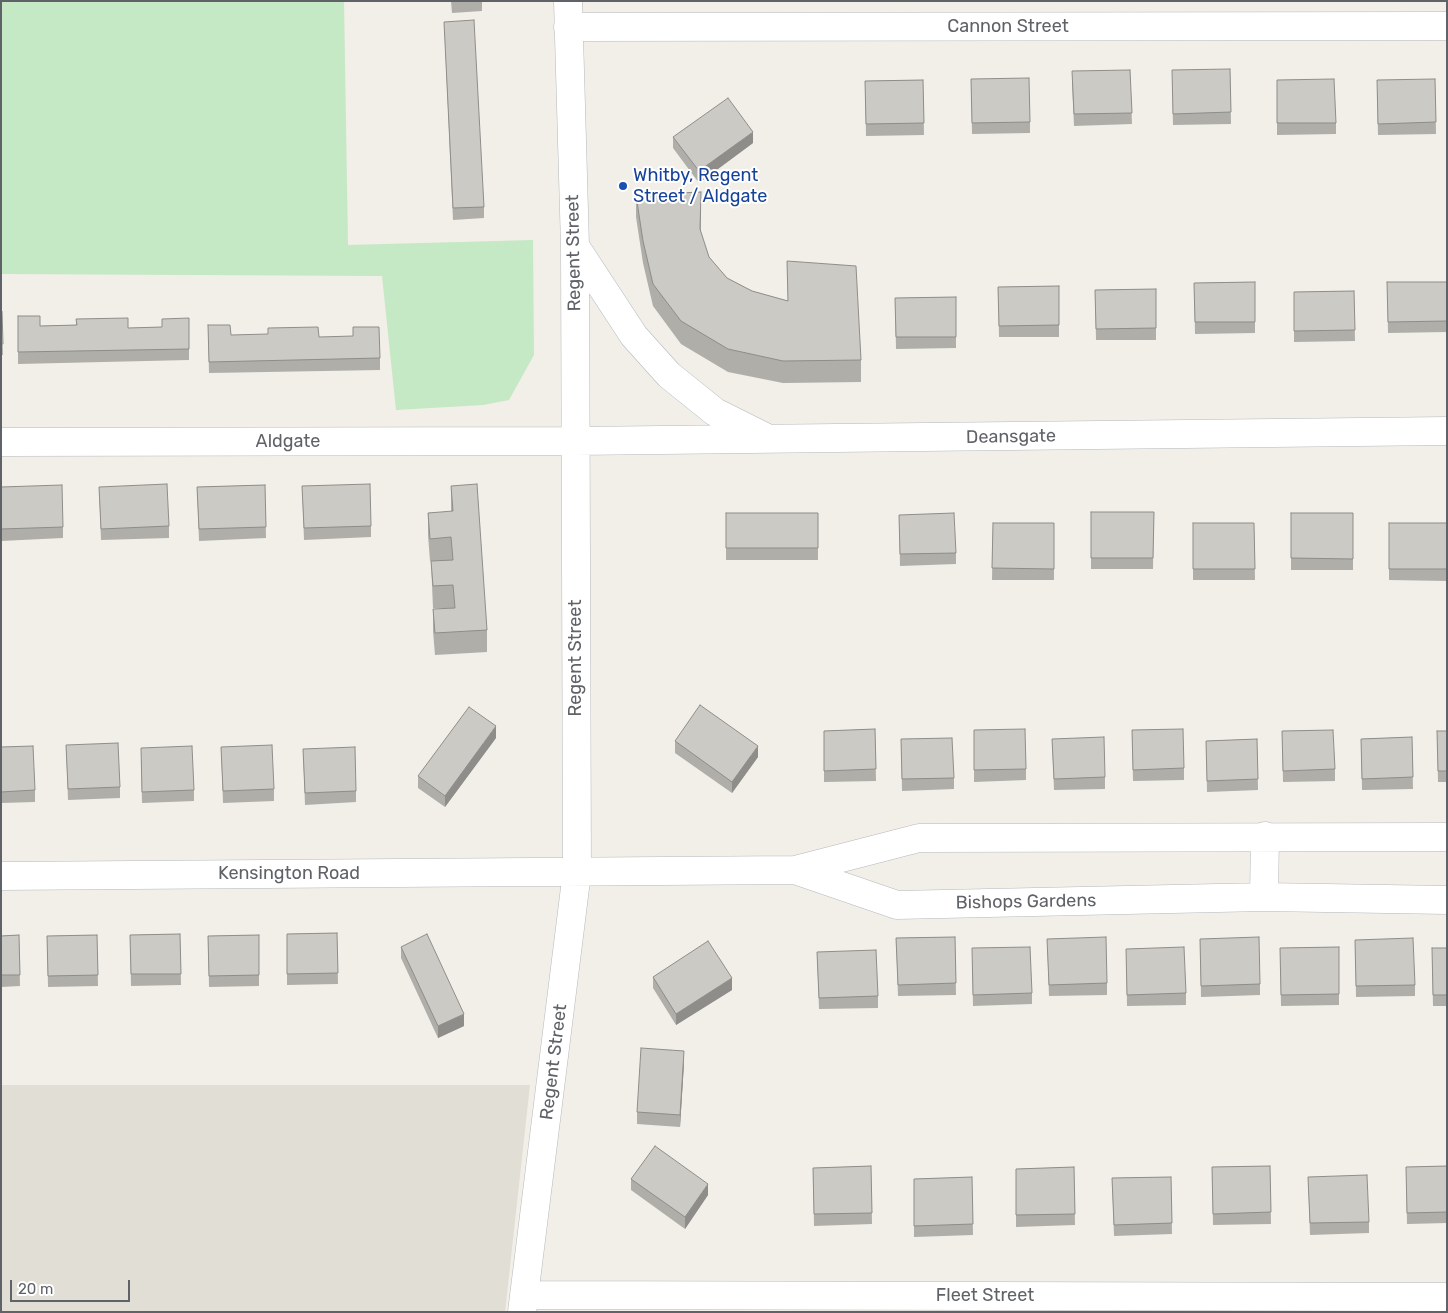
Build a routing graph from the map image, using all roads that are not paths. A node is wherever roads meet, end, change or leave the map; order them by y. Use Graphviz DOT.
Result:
graph roads {
  1 [pos="568,14"];
  2 [pos="1447,26"];
  3 [pos="574,246"];
  4 [pos="1447,432"];
  5 [pos="769,440"];
  6 [pos="575,441"];
  7 [pos="1,442"];
  8 [pos="1265,836"];
  9 [pos="1447,837"];
  10 [pos="795,870"];
  11 [pos="577,872"];
  12 [pos="1,876"];
  13 [pos="1264,897"];
  14 [pos="1447,900"];
  15 [pos="1447,1297"];
  16 [pos="523,1304"];
  1 -- 2 [label="street, Cannon Street"];
  1 -- 3 [label="street, Regent Street"];
  3 -- 5 [label="street"];
  3 -- 6 [label="street, Regent Street"];
  4 -- 5 [label="street, Deansgate"];
  5 -- 6 [label="street, Deansgate"];
  6 -- 7 [label="street, Aldgate"];
  6 -- 11 [label="street, Regent Street"];
  8 -- 9 [label="street, Bishops Gardens"];
  8 -- 10 [label="street, Bishops Gardens"];
  8 -- 13 [label="street"];
  10 -- 11 [label="street, Bishops Gardens"];
  10 -- 13 [label="street, Bishops Gardens"];
  11 -- 12 [label="street, Kensington Road"];
  11 -- 16 [label="street, Regent Street"];
  13 -- 14 [label="street, Bishops Gardens"];
  15 -- 16 [label="street, Fleet Street"];
}
